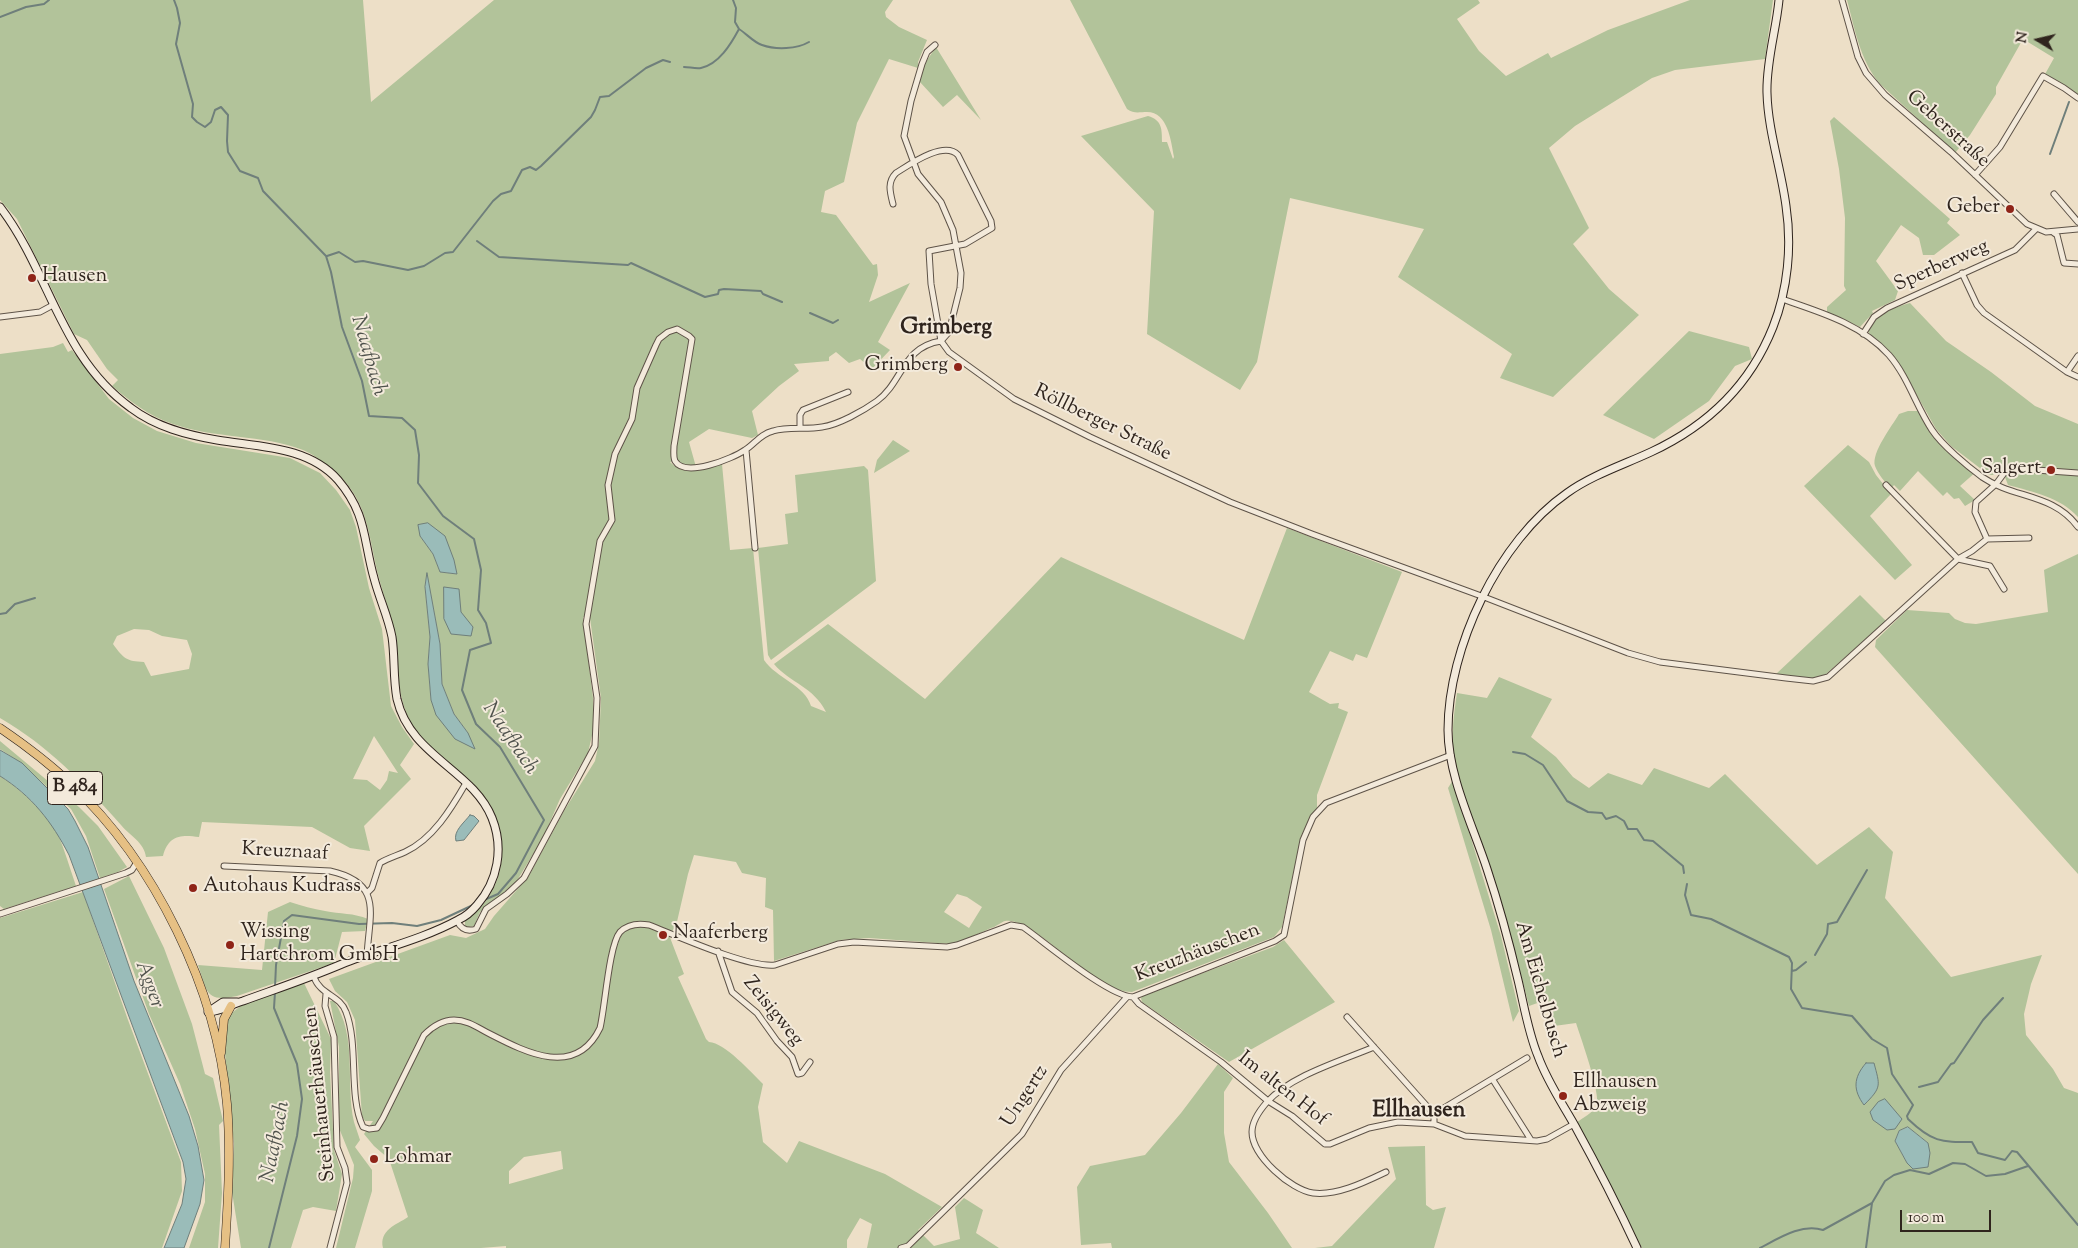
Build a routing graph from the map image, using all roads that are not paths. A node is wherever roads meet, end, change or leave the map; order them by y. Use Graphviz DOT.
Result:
graph roads {
  1 [pos="1780,0"];
  2 [pos="1842,0"];
  3 [pos="935,45"];
  4 [pos="2078,98"];
  5 [pos="912,163"];
  6 [pos="1975,175"];
  7 [pos="2054,194"];
  8 [pos="893,204"];
  9 [pos="0,207"];
  10 [pos="2078,222"];
  11 [pos="2036,229"];
  12 [pos="2071,229"];
  13 [pos="2078,229"];
  14 [pos="2054,233"];
  15 [pos="956,246"];
  16 [pos="2078,264"];
  17 [pos="1962,273"];
  18 [pos="1782,299"];
  19 [pos="53,305"];
  20 [pos="0,317"];
  21 [pos="1864,334"];
  22 [pos="941,341"];
  23 [pos="2078,356"];
  24 [pos="2067,372"];
  25 [pos="2078,377"];
  26 [pos="848,392"];
  27 [pos="800,428"];
  28 [pos="746,450"];
  29 [pos="2078,473"];
  30 [pos="1996,484"];
  31 [pos="1886,485"];
  32 [pos="2078,527"];
  33 [pos="2029,538"];
  34 [pos="1987,539"];
  35 [pos="755,548"];
  36 [pos="1958,559"];
  37 [pos="2004,589"];
  38 [pos="1484,597"];
  39 [pos="0,728"];
  40 [pos="1451,755"];
  41 [pos="466,782"];
  42 [pos="137,862"];
  43 [pos="293,864"];
  44 [pos="224,866"];
  45 [pos="301,870"];
  46 [pos="367,893"];
  47 [pos="2,912"];
  48 [pos="457,921"];
  49 [pos="718,951"];
  50 [pos="366,956"];
  51 [pos="314,977"];
  52 [pos="326,994"];
  53 [pos="1130,997"];
  54 [pos="234,1004"];
  55 [pos="208,1012"];
  56 [pos="1348,1017"];
  57 [pos="1374,1047"];
  58 [pos="1527,1058"];
  59 [pos="810,1062"];
  60 [pos="221,1065"];
  61 [pos="1493,1080"];
  62 [pos="1268,1101"];
  63 [pos="1434,1114"];
  64 [pos="1434,1124"];
  65 [pos="1574,1124"];
  66 [pos="1531,1140"];
  67 [pos="1386,1172"];
  68 [pos="225,1248"];
  69 [pos="330,1248"];
  70 [pos="901,1248"];
  71 [pos="1638,1248"];
  1 -- 18 [label="street"];
  2 -- 6 [label="street, Geberstraße"];
  3 -- 5 [label="street"];
  4 -- 6 [label="street"];
  5 -- 8 [label="street"];
  5 -- 15 [label="street"];
  5 -- 15 [label="street"];
  6 -- 11 [label="street, Geberstraße"];
  7 -- 10 [label="street"];
  9 -- 19 [label="street"];
  10 -- 12 [label="street"];
  11 -- 14 [label="street, Geberstraße"];
  11 -- 17 [label="street, Sperberweg"];
  12 -- 13 [label="street, Geberstraße"];
  12 -- 14 [label="street, Geberstraße"];
  14 -- 16 [label="street"];
  15 -- 22 [label="street"];
  15 -- 22 [label="street"];
  17 -- 21 [label="street, Sperberweg"];
  17 -- 24 [label="street"];
  18 -- 21 [label="street"];
  18 -- 38 [label="street"];
  19 -- 20 [label="street"];
  19 -- 41 [label="street"];
  21 -- 30 [label="street"];
  22 -- 27 [label="street"];
  22 -- 38 [label="street, Röllberger Straße"];
  23 -- 24 [label="street"];
  24 -- 25 [label="street"];
  26 -- 27 [label="street"];
  27 -- 28 [label="street"];
  28 -- 35 [label="street"];
  28 -- 48 [label="street"];
  29 -- 30 [label="street"];
  30 -- 32 [label="street"];
  30 -- 34 [label="street"];
  31 -- 36 [label="street"];
  33 -- 34 [label="street"];
  34 -- 36 [label="street"];
  36 -- 37 [label="street"];
  36 -- 38 [label="street, Röllberger Straße"];
  38 -- 40 [label="street"];
  39 -- 42 [label="main road, B 484"];
  40 -- 53 [label="street, Kreuzhäuschen"];
  40 -- 65 [label="street, Am Eichelbusch"];
  41 -- 46 [label="street"];
  41 -- 48 [label="street"];
  42 -- 47 [label="street"];
  42 -- 55 [label="main road, B 484"];
  43 -- 45 [label="street"];
  44 -- 45 [label="street, Kreuznaaf"];
  45 -- 46 [label="street, Kreuznaaf"];
  46 -- 50 [label="street"];
  48 -- 50 [label="street"];
  49 -- 52 [label="street, Im alten Hof"];
  49 -- 53 [label="street, Im alten Hof"];
  49 -- 59 [label="street, Zeisigweg"];
  50 -- 51 [label="street"];
  51 -- 52 [label="street"];
  51 -- 54 [label="street"];
  52 -- 69 [label="street, Steinhauerhäuschen"];
  53 -- 62 [label="street, Im alten Hof"];
  53 -- 70 [label="street, Ungertz"];
  54 -- 55 [label="street"];
  54 -- 60 [label="main road"];
  55 -- 60 [label="main road, B 484"];
  56 -- 57 [label="street"];
  57 -- 62 [label="street"];
  57 -- 63 [label="street"];
  58 -- 61 [label="street"];
  60 -- 68 [label="main road, B 484"];
  61 -- 63 [label="street"];
  61 -- 66 [label="street"];
  62 -- 64 [label="street, Im alten Hof"];
  62 -- 67 [label="street"];
  63 -- 64 [label="street"];
  64 -- 66 [label="street, Im alten Hof"];
  65 -- 66 [label="street, Im alten Hof"];
  65 -- 71 [label="street, Am Eichelbusch"];
}
